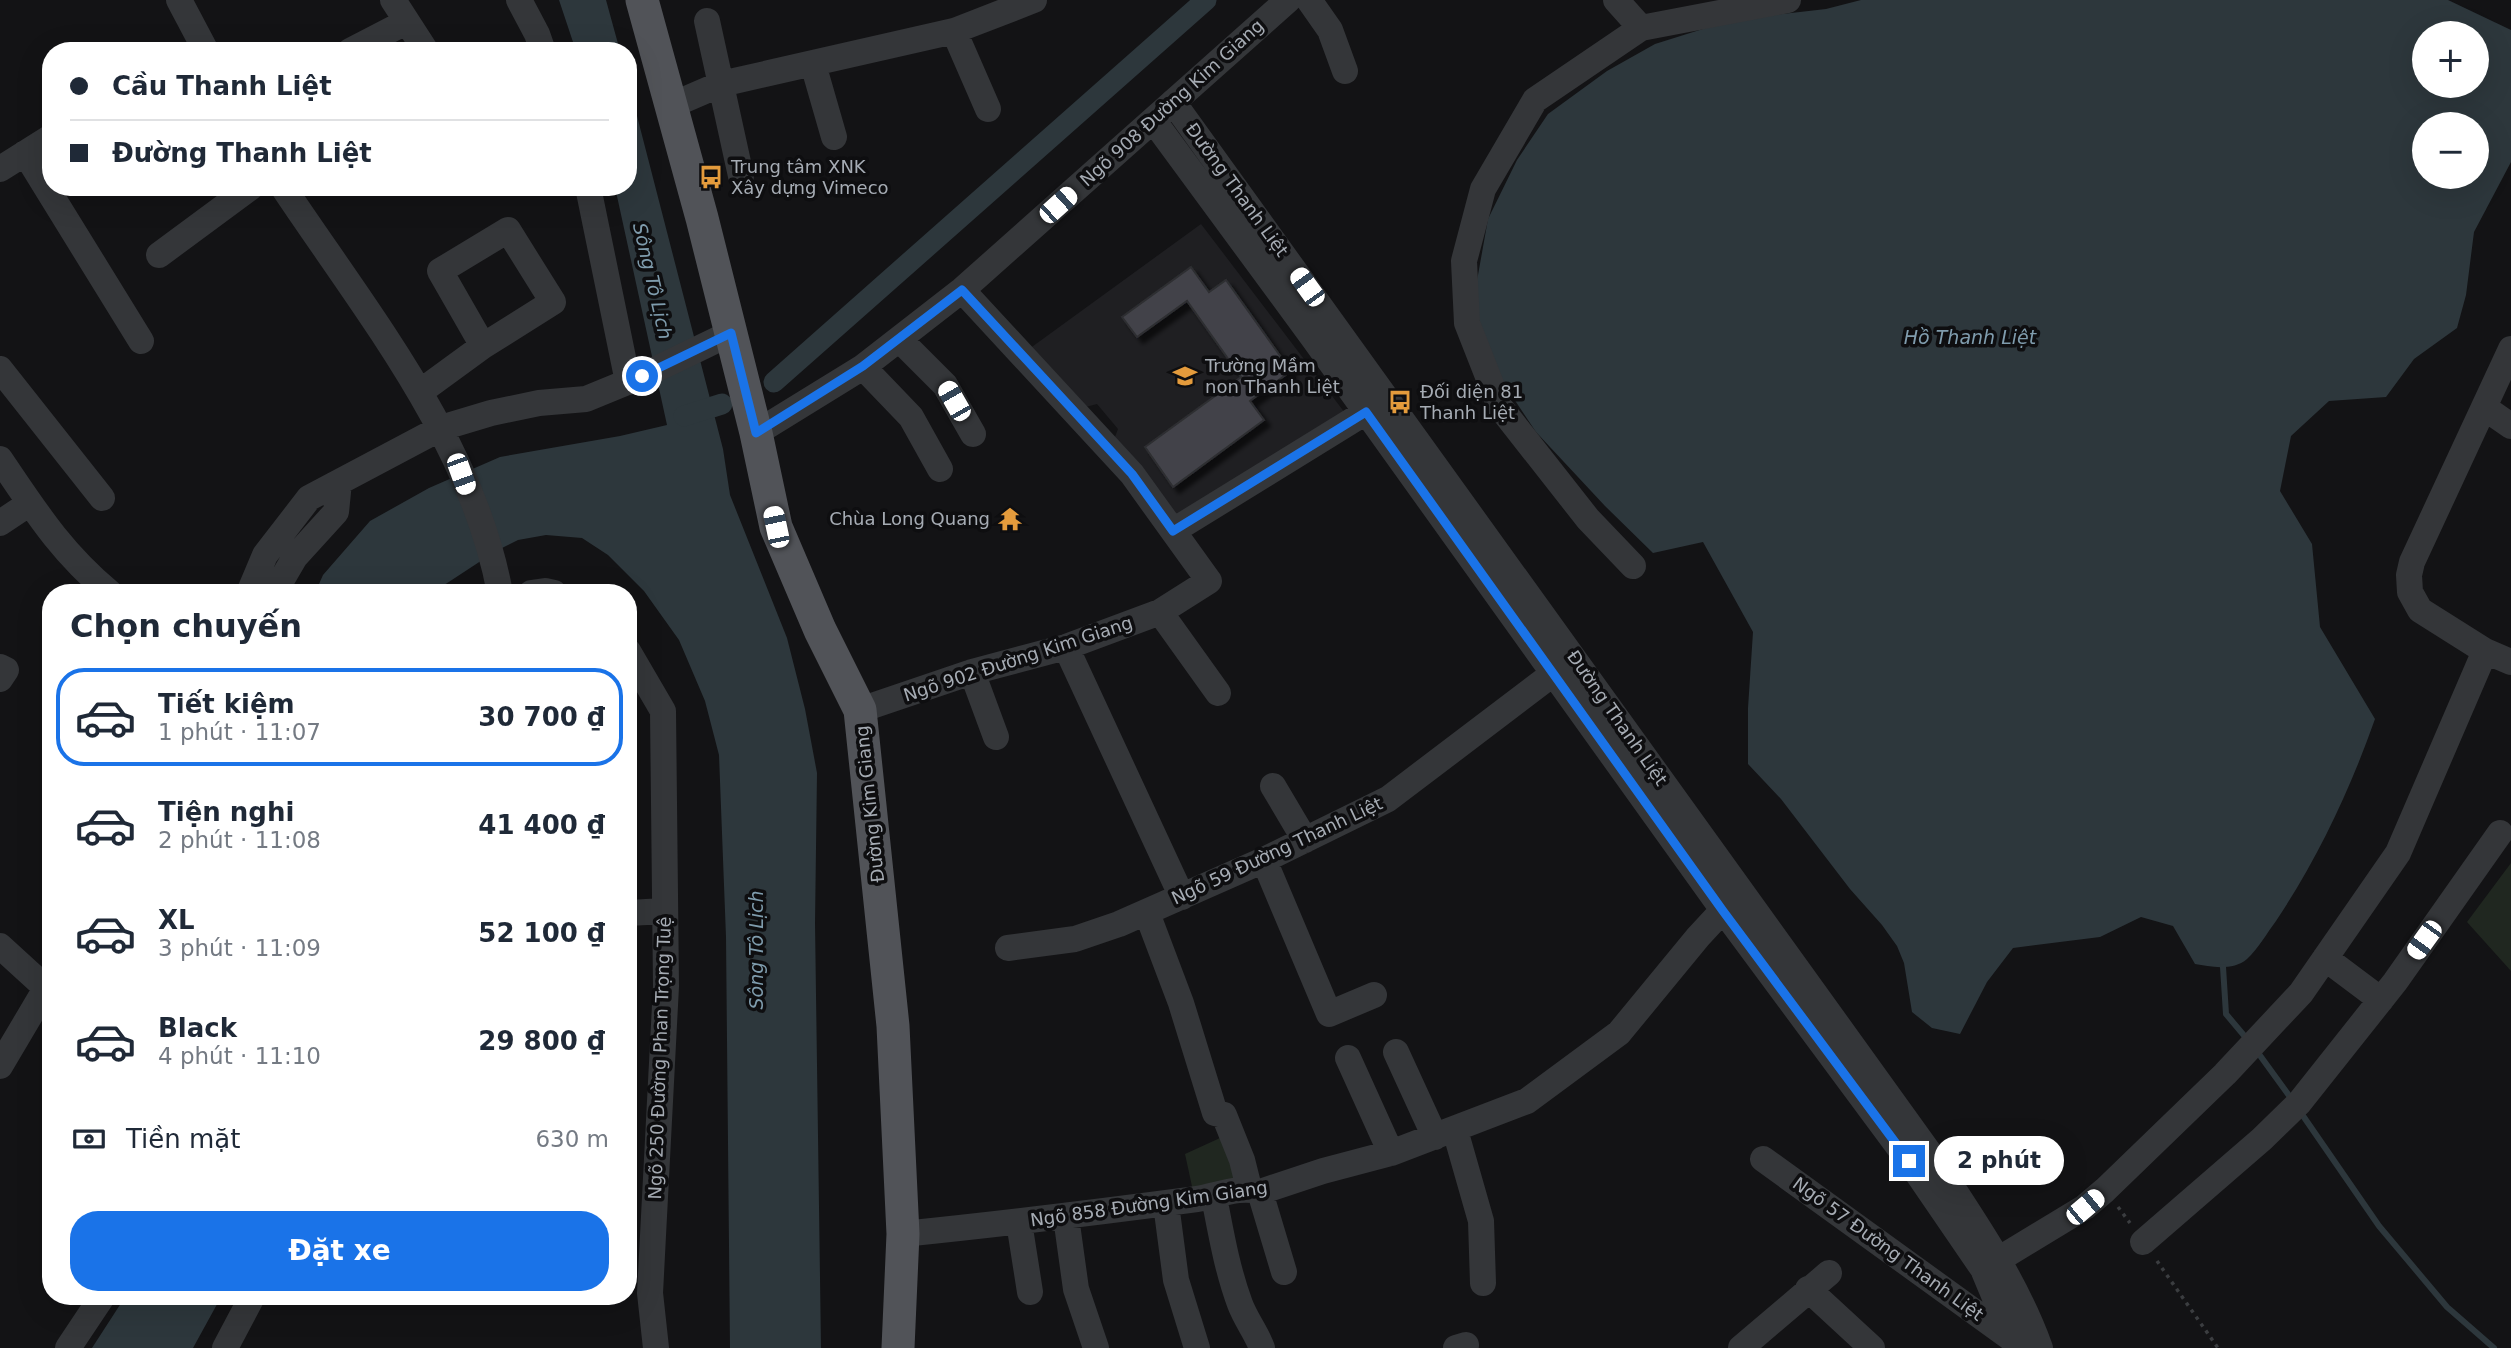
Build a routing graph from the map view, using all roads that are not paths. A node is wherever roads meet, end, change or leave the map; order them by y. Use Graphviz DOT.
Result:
graph roads {
  1 [pos="180,0"];
  2 [pos="519,0"];
  3 [pos="642,0"];
  4 [pos="1034,0"];
  5 [pos="1288,0"];
  6 [pos="1309,0"];
  7 [pos="1616,0"];
  8 [pos="1788,0"];
  9 [pos="400,11"];
  10 [pos="707,21"];
  11 [pos="1641,28"];
  12 [pos="954,31"];
  13 [pos="197,42"];
  14 [pos="361,42"];
  15 [pos="420,42"];
  16 [pos="539,42"];
  17 [pos="813,64"];
  18 [pos="1345,71"];
  19 [pos="721,84"];
  20 [pos="1172,102"];
  21 [pos="670,106"];
  22 [pos="988,109"];
  23 [pos="1153,120"];
  24 [pos="834,137"];
  25 [pos="42,143"];
  26 [pos="25,153"];
  27 [pos="0,169"];
  28 [pos="741,176"];
  29 [pos="42,181"];
  30 [pos="52,196"];
  31 [pos="239,196"];
  32 [pos="289,196"];
  33 [pos="590,196"];
  34 [pos="159,255"];
  35 [pos="962,290"];
  36 [pos="731,333"];
  37 [pos="899,339"];
  38 [pos="141,341"];
  39 [pos="483,346"];
  40 [pos="2511,349"];
  41 [pos="863,366"];
  42 [pos="0,369"];
  43 [pos="635,379"];
  44 [pos="421,392"];
  45 [pos="2485,408"];
  46 [pos="1366,412"];
  47 [pos="2511,426"];
  48 [pos="440,428"];
  49 [pos="756,433"];
  50 [pos="973,434"];
  51 [pos="0,459"];
  52 [pos="940,469"];
  53 [pos="339,482"];
  54 [pos="102,498"];
  55 [pos="30,503"];
  56 [pos="0,523"];
  57 [pos="1173,531"];
  58 [pos="1633,566"];
  59 [pos="100,584"];
  60 [pos="253,584"];
  61 [pos="279,584"];
  62 [pos="498,584"];
  63 [pos="1160,612"];
  64 [pos="1066,647"];
  65 [pos="2485,651"];
  66 [pos="2511,662"];
  67 [pos="637,666"];
  68 [pos="0,667"];
  69 [pos="972,672"];
  70 [pos="1554,673"];
  71 [pos="0,679"];
  72 [pos="1218,693"];
  73 [pos="860,710"];
  74 [pos="996,737"];
  75 [pos="1273,786"];
  76 [pos="2500,833"];
  77 [pos="1305,840"];
  78 [pos="1264,860"];
  79 [pos="1182,897"];
  80 [pos="665,911"];
  81 [pos="1723,911"];
  82 [pos="637,913"];
  83 [pos="1147,913"];
  84 [pos="0,946"];
  85 [pos="1008,948"];
  86 [pos="2325,957"];
  87 [pos="42,979"];
  88 [pos="42,994"];
  89 [pos="1374,995"];
  90 [pos="2381,1000"];
  91 [pos="1396,1052"];
  92 [pos="1348,1058"];
  93 [pos="0,1066"];
  94 [pos="1445,1134"];
  95 [pos="1391,1153"];
  96 [pos="1763,1159"];
  97 [pos="1254,1190"];
  98 [pos="1214,1197"];
  99 [pos="1166,1204"];
  100 [pos="1066,1217"];
  101 [pos="1019,1222"];
  102 [pos="902,1234"];
  103 [pos="2143,1242"];
  104 [pos="1991,1264"];
  105 [pos="1284,1272"];
  106 [pos="1829,1273"];
  107 [pos="1483,1283"];
  108 [pos="1808,1289"];
  109 [pos="1030,1292"];
  110 [pos="97,1305"];
  111 [pos="247,1305"];
  112 [pos="2021,1342"];
  113 [pos="68,1348"];
  114 [pos="225,1348"];
  115 [pos="656,1348"];
  116 [pos="898,1348"];
  117 [pos="1096,1348"];
  118 [pos="1197,1348"];
  119 [pos="1262,1348"];
  120 [pos="1741,1348"];
  121 [pos="1872,1348"];
  1 -- 13 [label="street"];
  2 -- 16 [label="street"];
  3 -- 21 [label="main road, Đường Kim Giang"];
  4 -- 12 [label="street"];
  5 -- 20 [label="street, Ngõ 908 Đường Kim Giang"];
  6 -- 18 [label="street"];
  7 -- 11 [label="street"];
  8 -- 11 [label="street"];
  9 -- 14 [label="street"];
  9 -- 15 [label="street"];
  10 -- 19 [label="street"];
  11 -- 58 [label="street"];
  12 -- 17 [label="street"];
  12 -- 22 [label="street"];
  17 -- 19 [label="street"];
  17 -- 24 [label="street"];
  19 -- 21 [label="street"];
  19 -- 28 [label="street"];
  20 -- 23 [label="street, Ngõ 908 Đường Kim Giang"];
  20 -- 104 [label="street, Đường Thanh Liệt"];
  21 -- 36 [label="main road, Đường Kim Giang"];
  23 -- 35 [label="street, Ngõ 908 Đường Kim Giang"];
  23 -- 46 [label="street, Đường Thanh Liệt"];
  25 -- 26 [label="street"];
  26 -- 27 [label="street"];
  26 -- 29 [label="street"];
  30 -- 38 [label="street"];
  31 -- 34 [label="street"];
  32 -- 44 [label="street"];
  33 -- 43 [label="street"];
  35 -- 37 [label="street, Ngõ 908 Đường Kim Giang"];
  35 -- 57 [label="street"];
  36 -- 43 [label="street"];
  36 -- 49 [label="main road, Đường Kim Giang"];
  37 -- 41 [label="street, Ngõ 908 Đường Kim Giang"];
  37 -- 50 [label="street"];
  39 -- 39 [label="street"];
  39 -- 44 [label="street"];
  40 -- 45 [label="street"];
  41 -- 49 [label="street, Ngõ 908 Đường Kim Giang"];
  41 -- 52 [label="street"];
  42 -- 54 [label="street"];
  43 -- 48 [label="street"];
  44 -- 48 [label="street"];
  45 -- 47 [label="street"];
  45 -- 65 [label="street"];
  46 -- 57 [label="street"];
  46 -- 70 [label="street, Đường Thanh Liệt"];
  48 -- 53 [label="street"];
  48 -- 62 [label="street"];
  49 -- 73 [label="main road, Đường Kim Giang"];
  51 -- 55 [label="street"];
  53 -- 60 [label="street"];
  53 -- 61 [label="street"];
  55 -- 56 [label="street"];
  55 -- 59 [label="street"];
  57 -- 63 [label="street, Ngõ 902 Đường Kim Giang"];
  63 -- 64 [label="street, Ngõ 902 Đường Kim Giang"];
  63 -- 72 [label="street"];
  64 -- 69 [label="street, Ngõ 902 Đường Kim Giang"];
  64 -- 79 [label="street"];
  65 -- 66 [label="street"];
  65 -- 86 [label="street"];
  67 -- 80 [label="street, Ngõ 250 Đường Phan Trọng Tuệ"];
  68 -- 71 [label="street"];
  69 -- 73 [label="street, Ngõ 902 Đường Kim Giang"];
  69 -- 74 [label="street"];
  70 -- 77 [label="street, Ngõ 59 Đường Thanh Liệt"];
  70 -- 81 [label="street, Đường Thanh Liệt"];
  73 -- 102 [label="main road, Đường Kim Giang"];
  75 -- 77 [label="street"];
  76 -- 90 [label="street"];
  77 -- 78 [label="street, Ngõ 59 Đường Thanh Liệt"];
  78 -- 79 [label="street, Ngõ 59 Đường Thanh Liệt"];
  78 -- 89 [label="street"];
  79 -- 83 [label="street, Ngõ 59 Đường Thanh Liệt"];
  80 -- 82 [label="street"];
  80 -- 115 [label="street, Ngõ 250 Đường Phan Trọng Tuệ"];
  81 -- 94 [label="street, Ngõ 858 Đường Kim Giang"];
  81 -- 104 [label="street, Đường Thanh Liệt"];
  83 -- 85 [label="street, Ngõ 59 Đường Thanh Liệt"];
  83 -- 97 [label="street"];
  84 -- 87 [label="street"];
  86 -- 90 [label="street"];
  86 -- 104 [label="street"];
  88 -- 93 [label="street"];
  90 -- 103 [label="street"];
  91 -- 94 [label="street"];
  92 -- 95 [label="street"];
  94 -- 95 [label="street, Ngõ 858 Đường Kim Giang"];
  94 -- 107 [label="street"];
  95 -- 97 [label="street, Ngõ 858 Đường Kim Giang"];
  96 -- 112 [label="street, Ngõ 57 Đường Thanh Liệt"];
  97 -- 98 [label="street, Ngõ 858 Đường Kim Giang"];
  97 -- 105 [label="street"];
  98 -- 99 [label="street, Ngõ 858 Đường Kim Giang"];
  98 -- 119 [label="street"];
  99 -- 100 [label="street, Ngõ 858 Đường Kim Giang"];
  99 -- 118 [label="street"];
  100 -- 101 [label="street, Ngõ 858 Đường Kim Giang"];
  100 -- 117 [label="street"];
  101 -- 102 [label="street, Ngõ 858 Đường Kim Giang"];
  101 -- 109 [label="street"];
  102 -- 116 [label="main road, Đường Kim Giang"];
  104 -- 112 [label="street, Đường Thanh Liệt"];
  106 -- 108 [label="street"];
  108 -- 120 [label="street"];
  108 -- 121 [label="street"];
  110 -- 113 [label="street"];
  111 -- 114 [label="street"];
}
